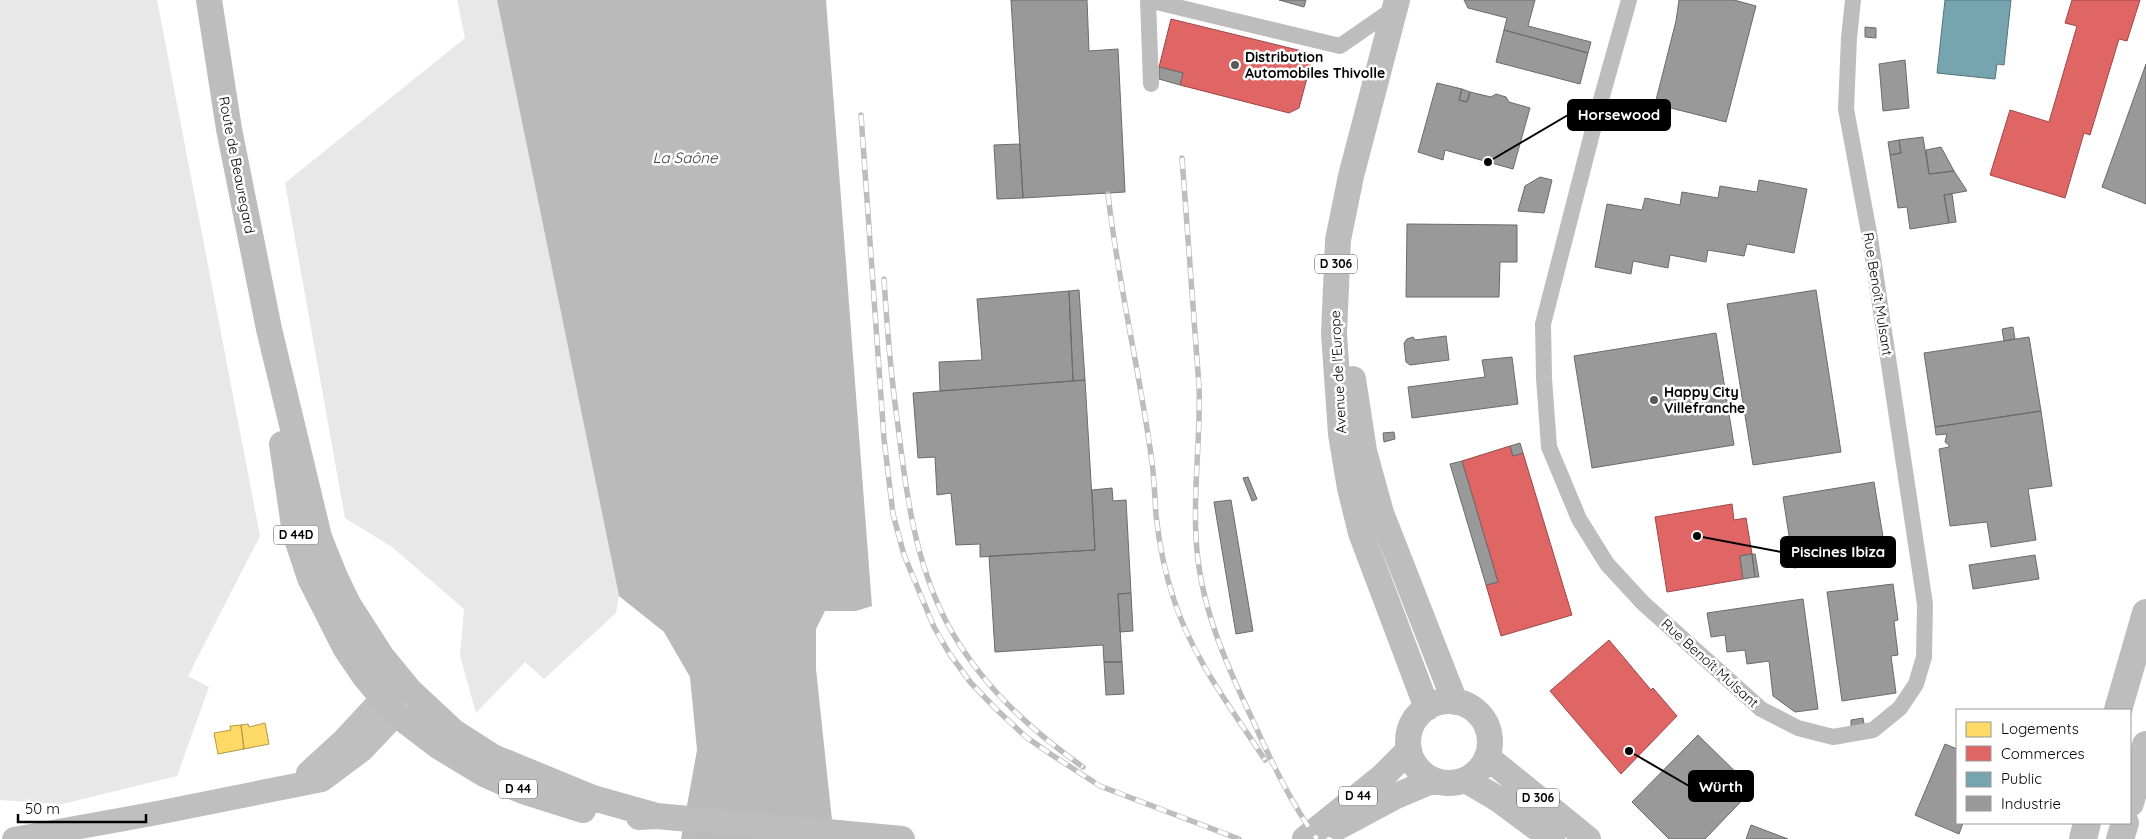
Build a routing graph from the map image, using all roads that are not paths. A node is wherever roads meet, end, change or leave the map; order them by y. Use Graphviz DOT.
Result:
graph roads {
  1 [pos="209,0"];
  2 [pos="1148,0"];
  3 [pos="1629,0"];
  4 [pos="1853,0"];
  5 [pos="1401,3"];
  6 [pos="1151,84"];
  7 [pos="269,329"];
  8 [pos="2146,613"];
  9 [pos="410,692"];
  10 [pos="1455,702"];
  11 [pos="390,706"];
  12 [pos="1427,708"];
  13 [pos="2118,709"];
  14 [pos="2146,745"];
  15 [pos="1410,750"];
  16 [pos="1487,757"];
  17 [pos="1434,780"];
  18 [pos="1466,780"];
  19 [pos="2131,799"];
  20 [pos="657,816"];
  21 [pos="2087,824"];
  22 [pos="2124,824"];
  23 [pos="14,839"];
  24 [pos="902,839"];
  25 [pos="1305,839"];
  26 [pos="1316,839"];
  27 [pos="1552,839"];
  28 [pos="1588,839"];
  29 [pos="2083,839"];
  30 [pos="2120,839"];
  1 -- 7 [label="main road, Route de Beauregard / D 44D"];
  2 -- 5 [label="street"];
  2 -- 6 [label="street"];
  3 -- 4 [label="street, Rue Benoît Mulsant"];
  5 -- 10 [label="main road, Avenue de l'Europe / D 306"];
  5 -- 12 [label="main road, Avenue de l'Europe / D 306"];
  7 -- 9 [label="main road, D 44D"];
  7 -- 11 [label="main road, D 44D"];
  8 -- 13 [label="highway"];
  9 -- 11 [label="main road"];
  9 -- 20 [label="main road, D 44"];
  10 -- 12 [label="main road"];
  10 -- 16 [label="main road"];
  11 -- 20 [label="main road, D 44"];
  11 -- 23 [label="street"];
  12 -- 15 [label="main road"];
  14 -- 19 [label="highway"];
  15 -- 17 [label="main road"];
  15 -- 25 [label="main road, D 44"];
  16 -- 18 [label="main road"];
  16 -- 28 [label="main road, D 306"];
  17 -- 18 [label="main road"];
  17 -- 26 [label="main road, D 44"];
  18 -- 27 [label="main road, D 306"];
  20 -- 24 [label="main road, D 44"];
  21 -- 29 [label="highway"];
  22 -- 30 [label="highway"];
}
